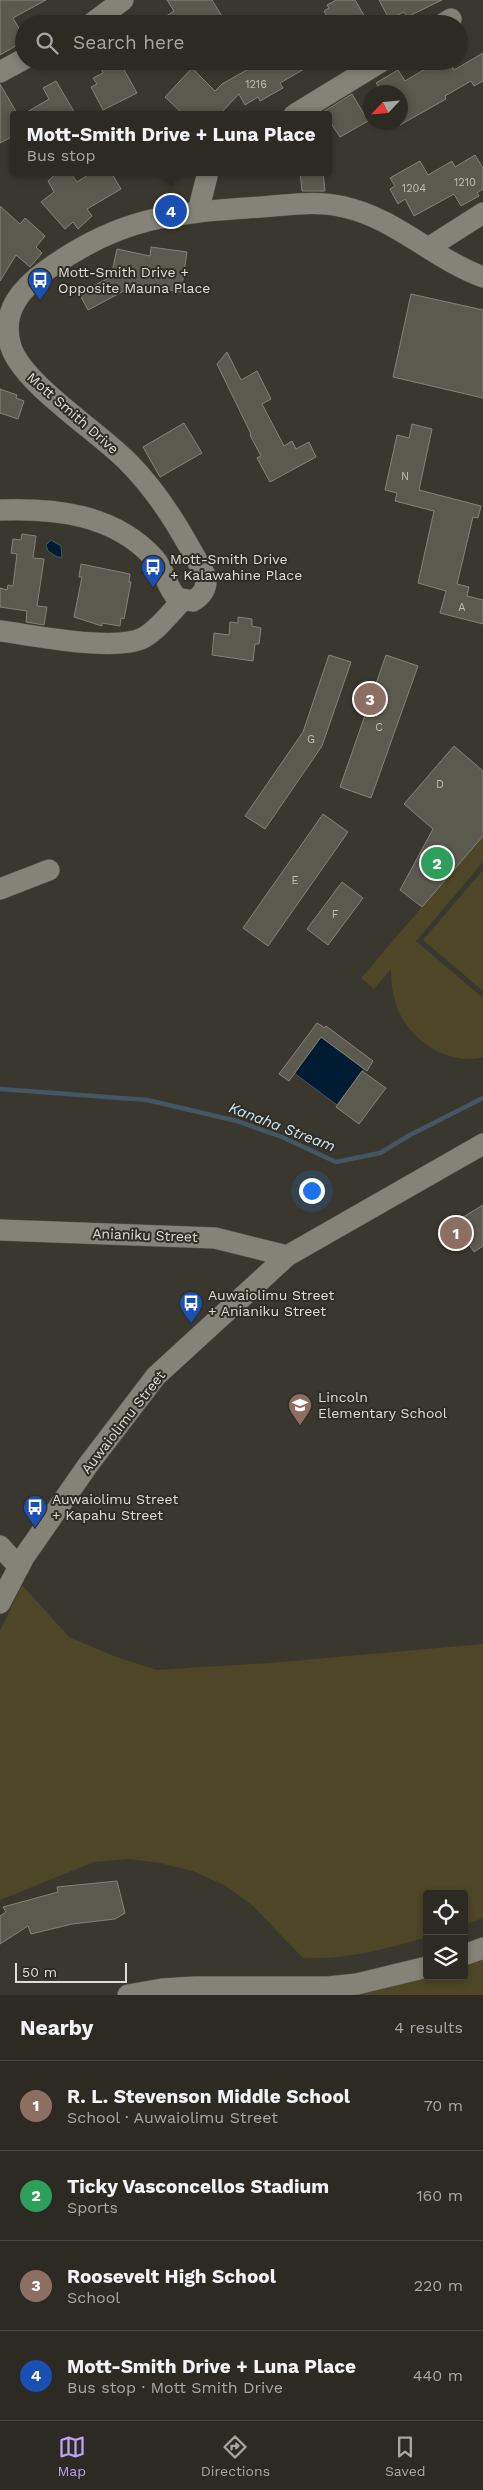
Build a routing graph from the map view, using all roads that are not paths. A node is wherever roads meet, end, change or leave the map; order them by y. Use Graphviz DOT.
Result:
graph roads {
  1 [pos="123,0"];
  2 [pos="103,15"];
  3 [pos="15,64"];
  4 [pos="367,70"];
  5 [pos="0,72"];
  6 [pos="301,111"];
  7 [pos="207,176"];
  8 [pos="198,212"];
  9 [pos="483,213"];
  10 [pos="428,248"];
  11 [pos="483,277"];
  12 [pos="4,320"];
  13 [pos="0,510"];
  14 [pos="182,600"];
  15 [pos="0,630"];
  16 [pos="49,870"];
  17 [pos="0,889"];
  18 [pos="483,1144"];
  19 [pos="1,1233"];
  20 [pos="287,1256"];
  21 [pos="0,1546"];
  22 [pos="19,1567"];
  23 [pos="0,1603"];
  24 [pos="483,1948"];
  25 [pos="468,1953"];
  26 [pos="423,1967"];
  27 [pos="128,1995"];
  1 -- 2 [label="street"];
  3 -- 5 [label="street"];
  4 -- 6 [label="street"];
  7 -- 8 [label="street"];
  8 -- 10 [label="street, Mott Smith Drive"];
  8 -- 12 [label="street, Mott Smith Drive"];
  9 -- 10 [label="street"];
  10 -- 11 [label="street, Mott Smith Drive"];
  12 -- 14 [label="street, Mott Smith Drive"];
  13 -- 14 [label="street"];
  14 -- 15 [label="street"];
  16 -- 17 [label="street"];
  18 -- 20 [label="street, Auwaiolimu Street"];
  19 -- 20 [label="street, Anianiku Street"];
  20 -- 22 [label="street, Auwaiolimu Street"];
  21 -- 22 [label="street"];
  22 -- 23 [label="street, Auwaiolimu Street"];
  24 -- 25 [label="street"];
  26 -- 27 [label="street"];
}
